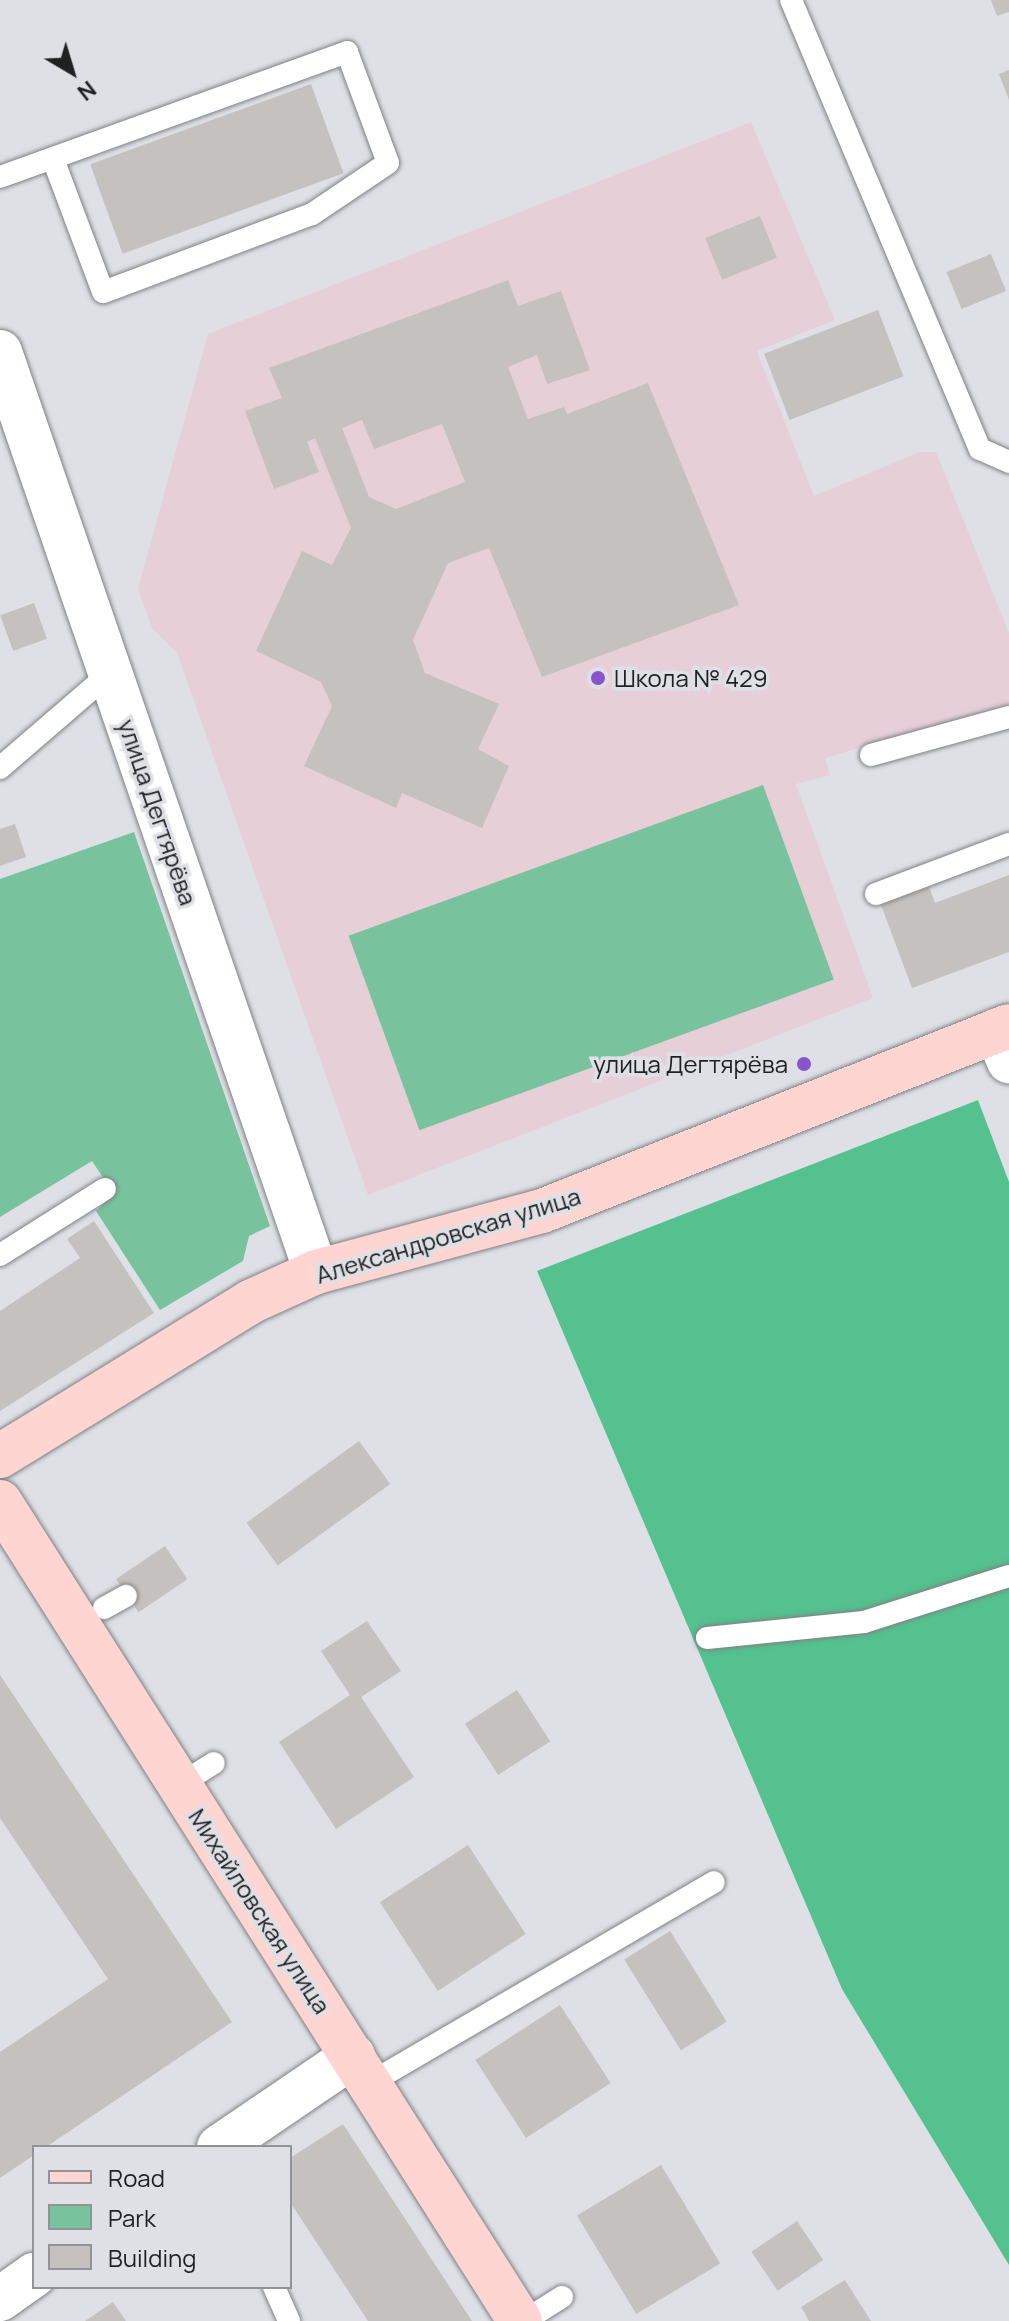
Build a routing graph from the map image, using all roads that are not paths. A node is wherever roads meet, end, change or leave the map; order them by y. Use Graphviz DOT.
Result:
graph roads {
  1 [pos="791,0"];
  2 [pos="53,159"];
  3 [pos="0,177"];
  4 [pos="0,352"];
  5 [pos="1009,462"];
  6 [pos="110,673"];
  7 [pos="1009,717"];
  8 [pos="871,755"];
  9 [pos="0,768"];
  10 [pos="1009,844"];
  11 [pos="876,894"];
  12 [pos="1005,1039"];
  13 [pos="105,1189"];
  14 [pos="0,1255"];
  15 [pos="316,1272"];
  16 [pos="0,1456"];
  17 [pos="0,1502"];
  18 [pos="1009,1576"];
  19 [pos="126,1596"];
  20 [pos="104,1608"];
  21 [pos="707,1638"];
  22 [pos="714,1882"];
  23 [pos="362,2069"];
  24 [pos="223,2145"];
  25 [pos="32,2276"];
  26 [pos="275,2289"];
  27 [pos="562,2297"];
  28 [pos="0,2299"];
  29 [pos="289,2321"];
  30 [pos="522,2321"];
  1 -- 5 [label="lane"];
  2 -- 2 [label="lane"];
  2 -- 3 [label="lane"];
  4 -- 6 [label="street, улица Дегтярёва"];
  6 -- 9 [label="lane"];
  6 -- 15 [label="street, улица Дегтярёва"];
  7 -- 8 [label="lane"];
  10 -- 11 [label="lane"];
  12 -- 15 [label="main road, Александровская улица"];
  13 -- 14 [label="lane"];
  15 -- 16 [label="main road, Александровская улица"];
  17 -- 23 [label="main road, Михайловская улица"];
  18 -- 21 [label="lane"];
  19 -- 20 [label="lane"];
  22 -- 23 [label="lane"];
  23 -- 24 [label="street"];
  23 -- 30 [label="main road, Михайловская улица"];
  25 -- 28 [label="street"];
  26 -- 29 [label="lane"];
  27 -- 30 [label="lane"];
}
